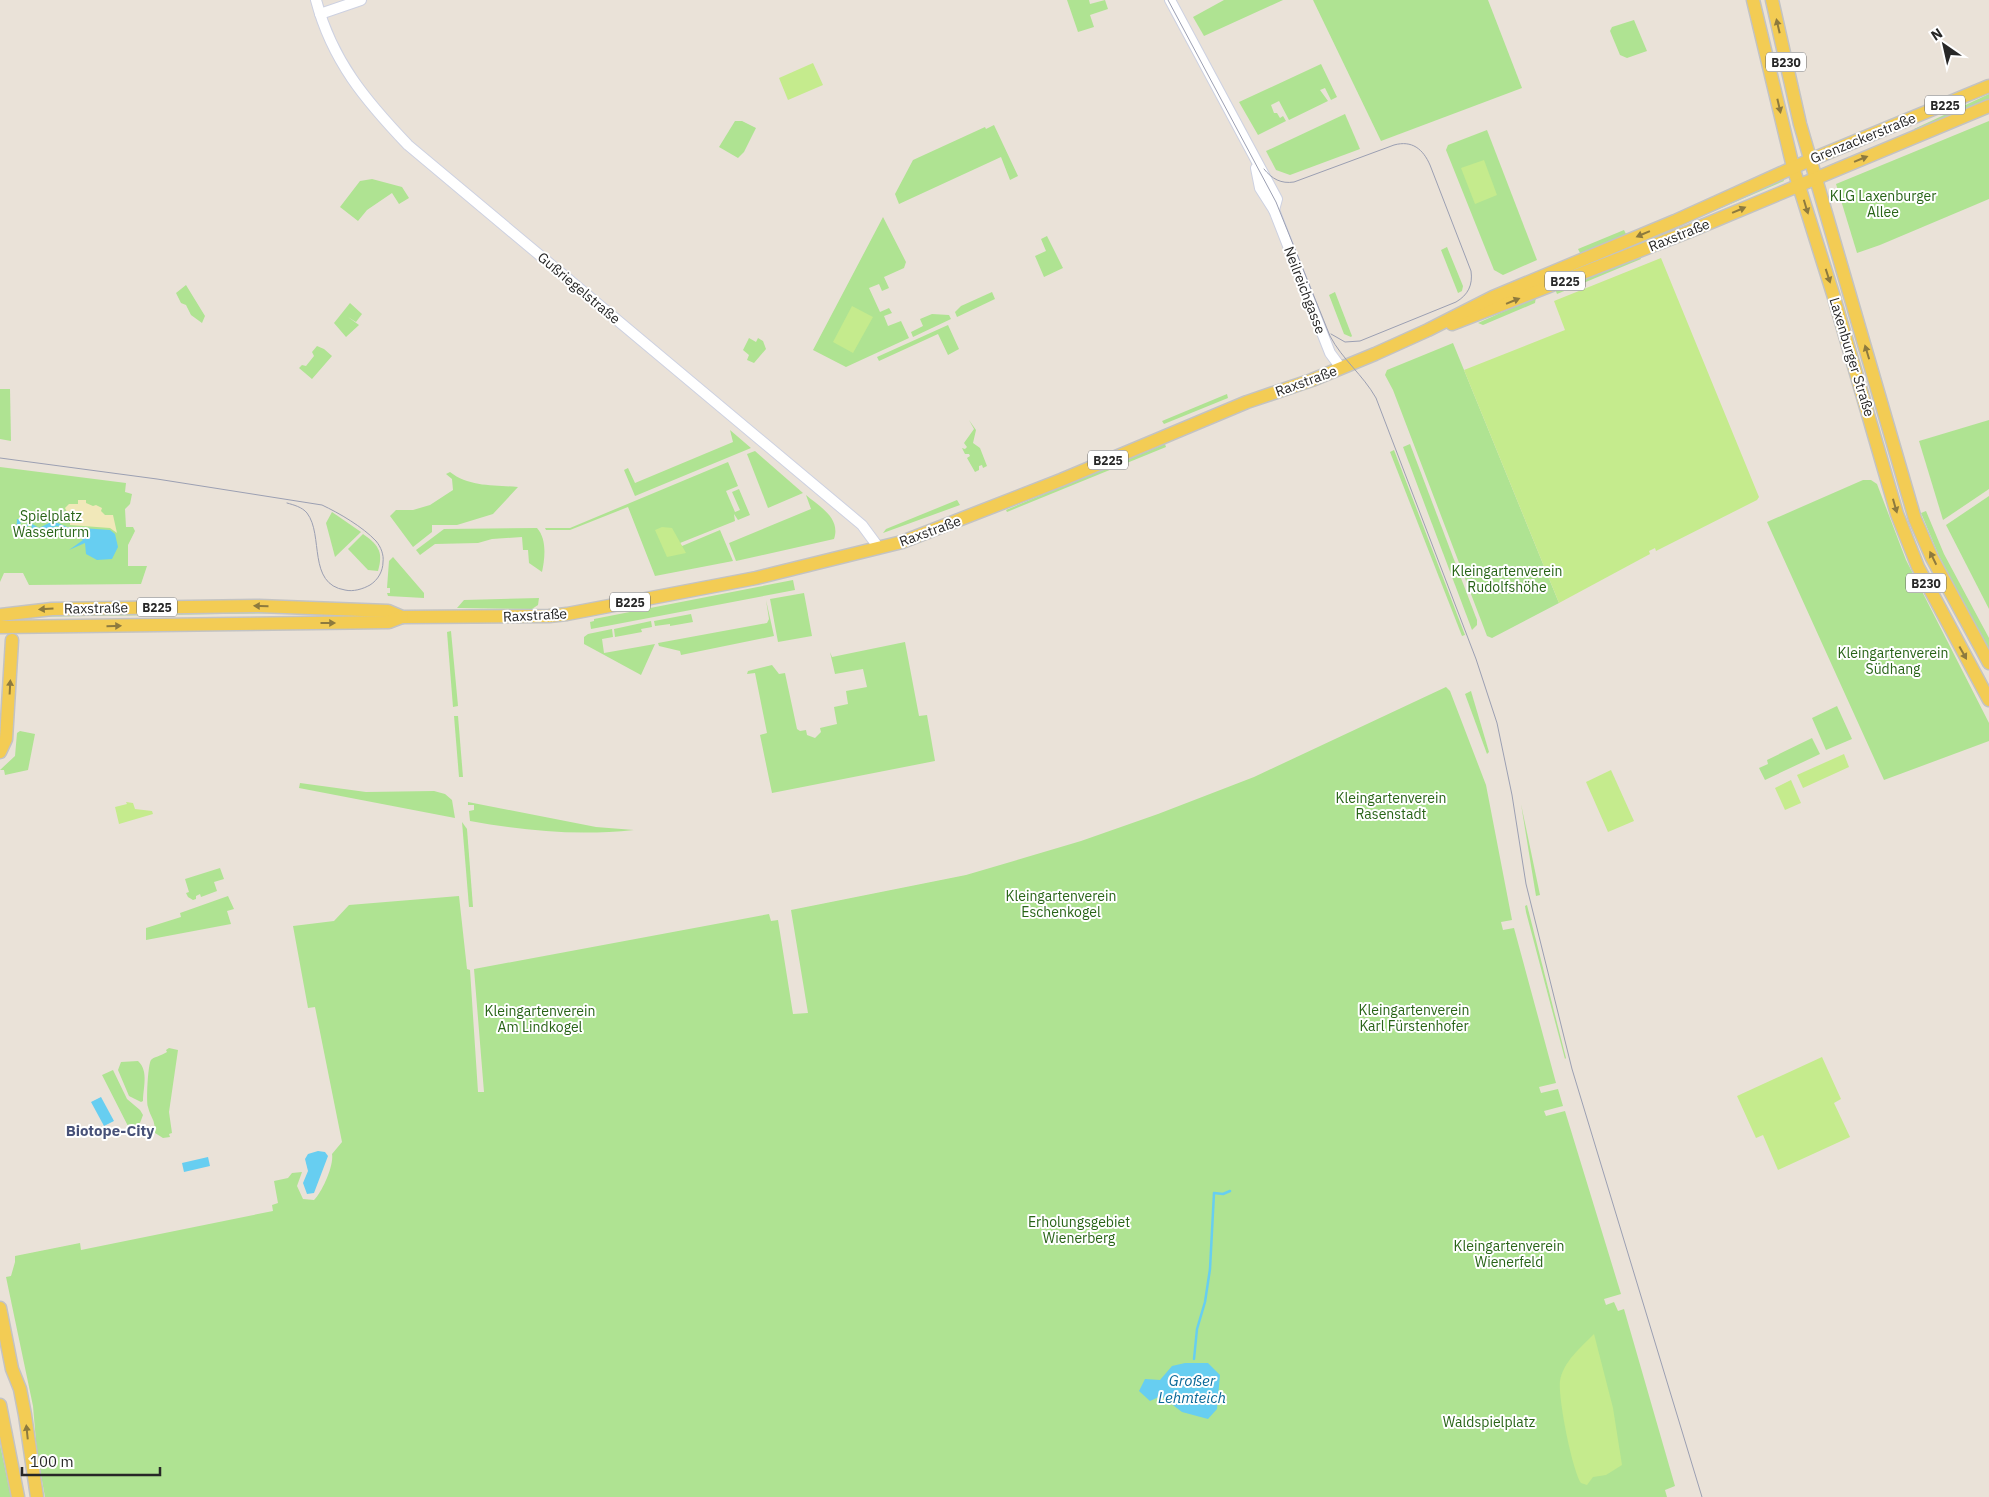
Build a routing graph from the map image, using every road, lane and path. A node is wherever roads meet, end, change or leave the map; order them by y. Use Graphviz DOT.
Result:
graph roads {
  1 [pos="316,0"];
  2 [pos="361,0"];
  3 [pos="1170,0"];
  4 [pos="1753,0"];
  5 [pos="1772,0"];
  6 [pos="320,14"];
  7 [pos="1989,86"];
  8 [pos="1989,106"];
  9 [pos="1251,151"];
  10 [pos="1810,160"];
  11 [pos="1793,167"];
  12 [pos="1816,178"];
  13 [pos="1799,185"];
  14 [pos="1274,210"];
  15 [pos="1428,330"];
  16 [pos="1341,368"];
  17 [pos="879,548"];
  18 [pos="402,617"];
  19 [pos="1,623"];
  20 [pos="30,626"];
  21 [pos="12,640"];
  22 [pos="1989,663"];
  23 [pos="1989,700"];
  24 [pos="0,752"];
  25 [pos="0,1308"];
  26 [pos="0,1405"];
  27 [pos="18,1497"];
  28 [pos="37,1497"];
  1 -- 6 [label="street, Gußriegelstraße"];
  2 -- 6 [label="street"];
  3 -- 9 [label="street, Neilreichgasse"];
  4 -- 11 [label="main road, Laxenburger Straße / B230, one-way"];
  10 -- 5 [label="main road, Laxenburger Straße / B230, one-way"];
  6 -- 17 [label="street, Gußriegelstraße"];
  7 -- 10 [label="main road, Grenzackerstraße / B225"];
  12 -- 8 [label="main road, Grenzackerstraße / B225, one-way"];
  9 -- 14 [label="street, Neilreichgasse"];
  9 -- 14 [label="street, Neilreichgasse"];
  10 -- 11 [label="main road, Grenzackerstraße / B225"];
  10 -- 12 [label="main road, Laxenburger Straße / B230"];
  11 -- 13 [label="main road, Laxenburger Straße / B230"];
  11 -- 15 [label="main road, Raxstraße / B225, one-way"];
  12 -- 13 [label="main road, Raxstraße / B225"];
  22 -- 12 [label="main road, Laxenburger Straße / B230, one-way"];
  15 -- 13 [label="main road, Raxstraße / B225, one-way"];
  13 -- 23 [label="main road, Laxenburger Straße / B230, one-way"];
  14 -- 16 [label="street, Neilreichgasse"];
  15 -- 16 [label="main road, Raxstraße / B225"];
  16 -- 17 [label="main road, Raxstraße / B225"];
  17 -- 18 [label="main road, Raxstraße / B225"];
  18 -- 19 [label="main road, Raxstraße / B225, one-way"];
  20 -- 18 [label="main road, Raxstraße / B225, one-way"];
  19 -- 20 [label="main road, Raxstraße / B225"];
  19 -- 21 [label="main road"];
  20 -- 21 [label="main road"];
  24 -- 21 [label="main road, one-way"];
  28 -- 25 [label="main road, one-way"];
  26 -- 27 [label="main road"];
}
